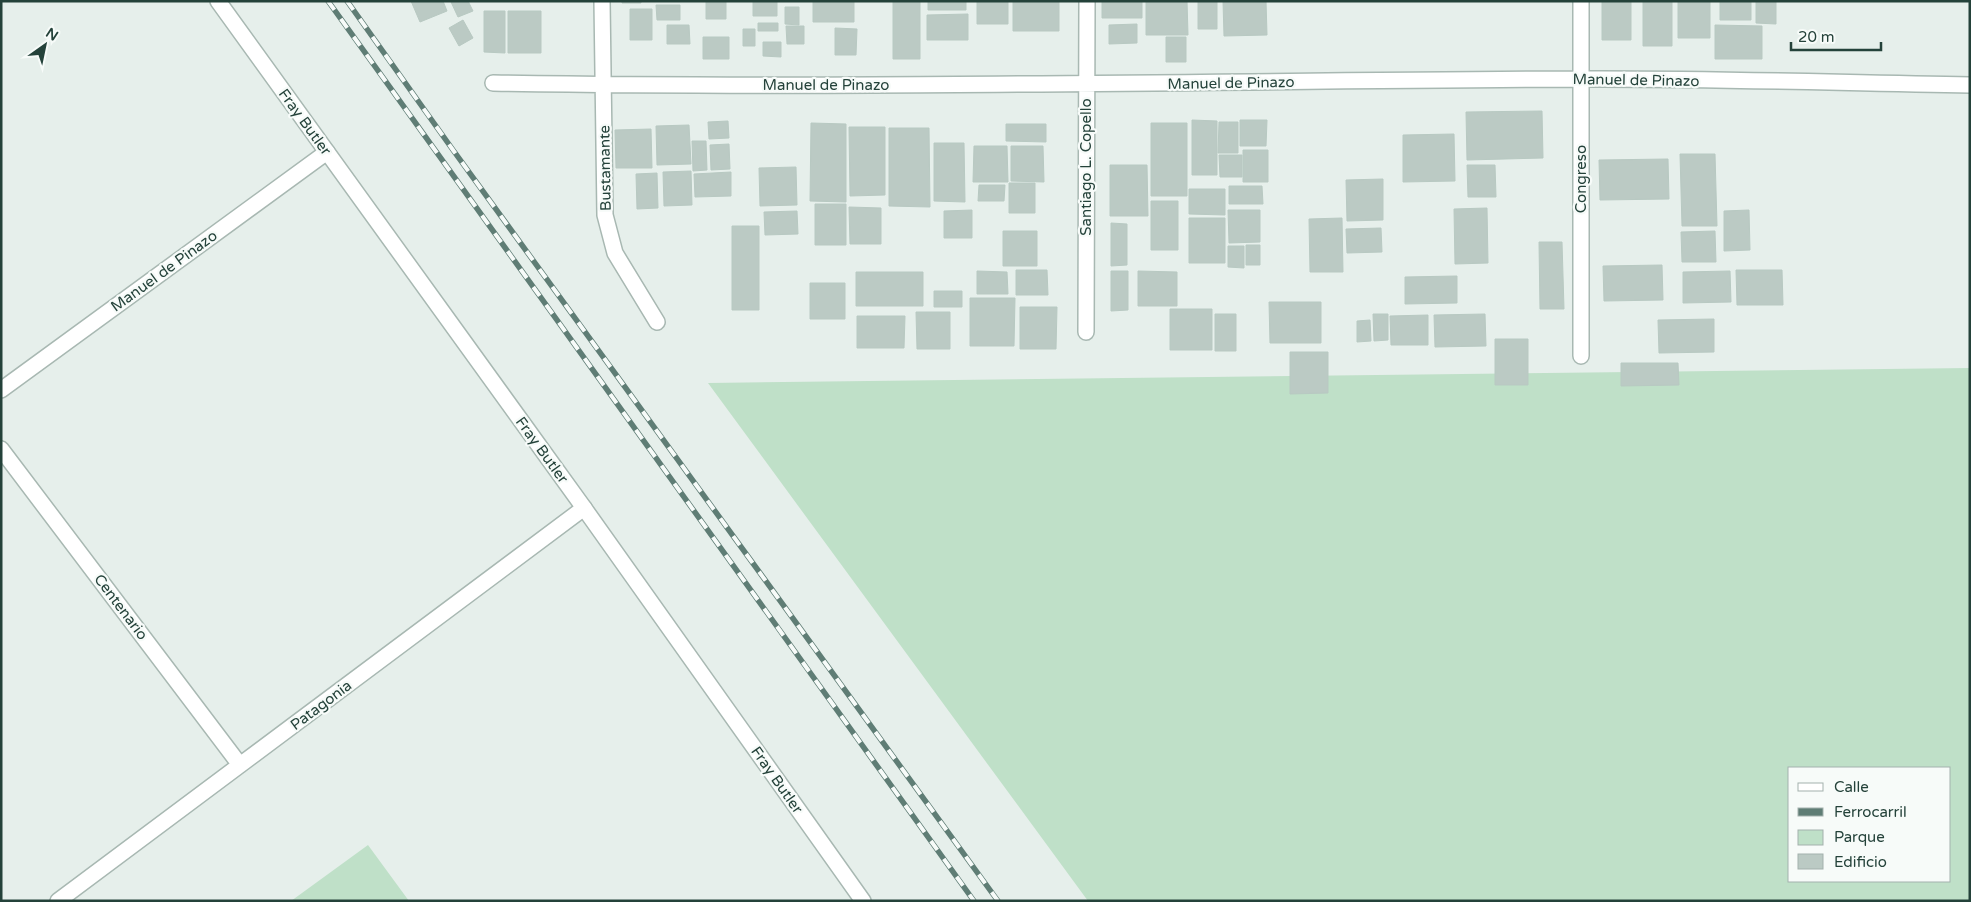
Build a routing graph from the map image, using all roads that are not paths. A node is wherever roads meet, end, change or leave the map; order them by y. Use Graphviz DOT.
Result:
graph roads {
  1 [pos="218,1"];
  2 [pos="602,1"];
  3 [pos="1087,1"];
  4 [pos="1581,1"];
  5 [pos="1581,79"];
  6 [pos="493,83"];
  7 [pos="1086,84"];
  8 [pos="1970,85"];
  9 [pos="604,86"];
  10 [pos="327,152"];
  11 [pos="657,322"];
  12 [pos="1086,332"];
  13 [pos="1581,356"];
  14 [pos="1,390"];
  15 [pos="1,450"];
  16 [pos="584,508"];
  17 [pos="240,765"];
  18 [pos="858,899"];
  19 [pos="58,901"];
  1 -- 10 [label="street, Fray Butler"];
  2 -- 9 [label="street, Bustamante"];
  3 -- 7 [label="street, Santiago L. Copello"];
  4 -- 5 [label="street, Congreso"];
  5 -- 7 [label="street, Manuel de Pinazo"];
  5 -- 8 [label="street, Manuel de Pinazo"];
  5 -- 13 [label="street, Congreso"];
  6 -- 9 [label="street, Manuel de Pinazo"];
  7 -- 9 [label="street, Manuel de Pinazo"];
  7 -- 12 [label="street, Santiago L. Copello"];
  9 -- 11 [label="street, Bustamante"];
  10 -- 14 [label="street, Manuel de Pinazo"];
  10 -- 16 [label="street, Fray Butler"];
  15 -- 17 [label="street, Centenario"];
  16 -- 17 [label="street, Patagonia"];
  16 -- 18 [label="street, Fray Butler"];
  17 -- 19 [label="street, Patagonia"];
}
